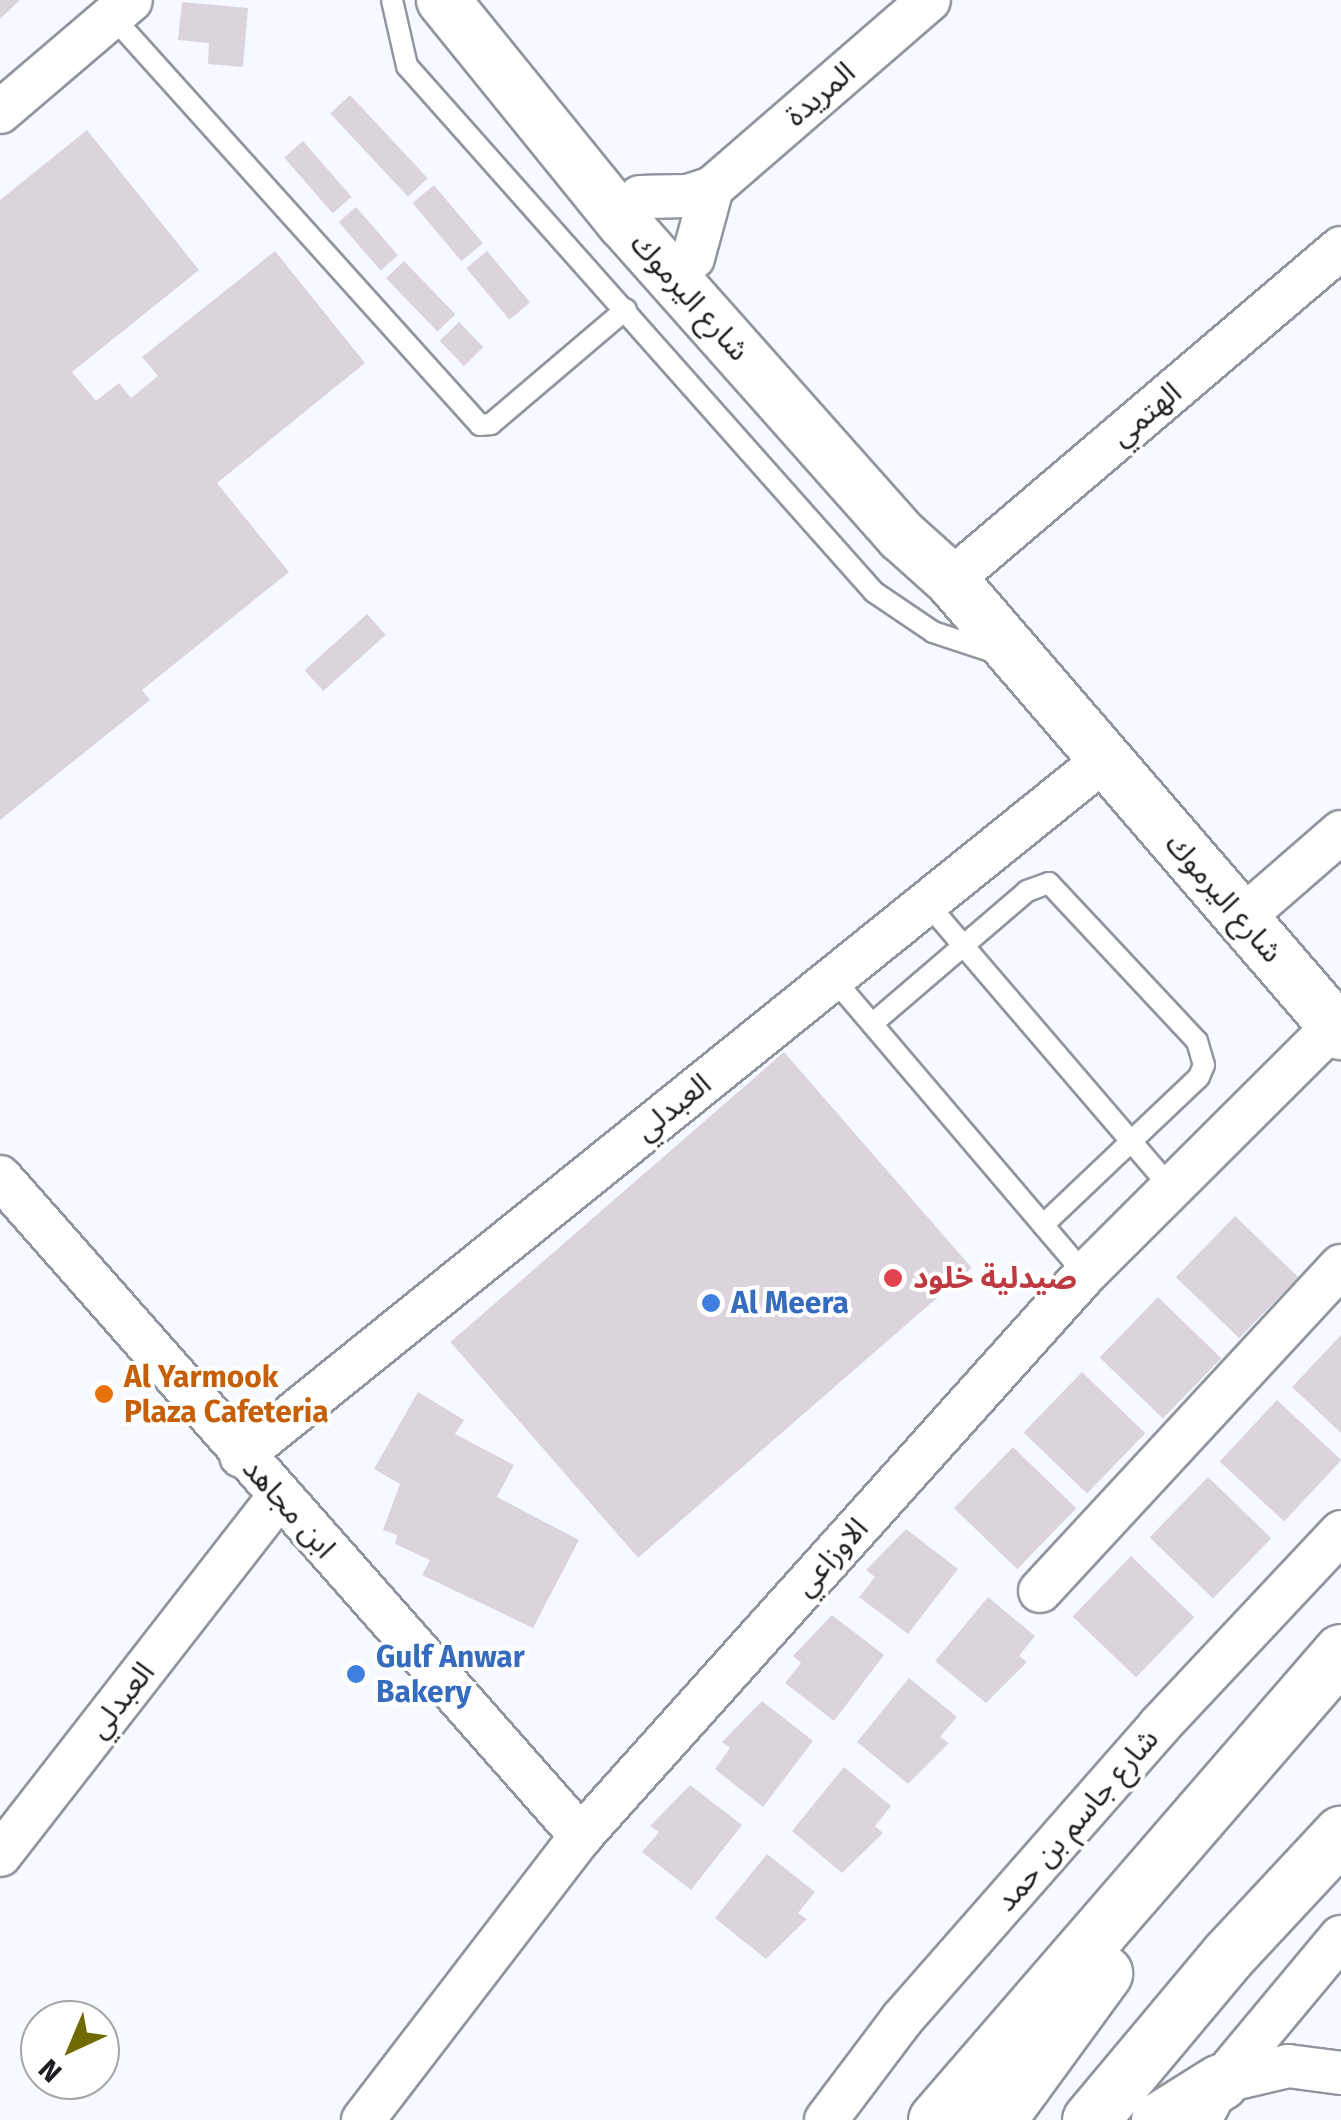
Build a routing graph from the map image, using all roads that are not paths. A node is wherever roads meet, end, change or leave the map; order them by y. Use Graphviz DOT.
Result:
graph roads {
  1 [pos="392,0"];
  2 [pos="443,0"];
  3 [pos="476,0"];
  4 [pos="929,0"];
  5 [pos="122,8"];
  6 [pos="0,112"];
  7 [pos="712,188"];
  8 [pos="640,197"];
  9 [pos="1341,248"];
  10 [pos="693,258"];
  11 [pos="626,309"];
  12 [pos="951,580"];
  13 [pos="1021,662"];
  14 [pos="1105,759"];
  15 [pos="1341,832"];
  16 [pos="926,902"];
  17 [pos="1242,918"];
  18 [pos="964,945"];
  19 [pos="832,977"];
  20 [pos="872,1024"];
  21 [pos="1338,1029"];
  22 [pos="1131,1142"];
  23 [pos="0,1177"];
  24 [pos="1171,1188"];
  25 [pos="1043,1225"];
  26 [pos="1341,1266"];
  27 [pos="1085,1274"];
  28 [pos="242,1456"];
  29 [pos="280,1497"];
  30 [pos="1341,1532"];
  31 [pos="1040,1591"];
  32 [pos="1341,1652"];
  33 [pos="1212,1800"];
  34 [pos="1341,1834"];
  35 [pos="581,1836"];
  36 [pos="0,1855"];
  37 [pos="1341,1937"];
  38 [pos="1341,2073"];
  39 [pos="1210,2101"];
  40 [pos="362,2120"];
  41 [pos="826,2120"];
  42 [pos="936,2120"];
  43 [pos="997,2120"];
  44 [pos="1090,2120"];
  45 [pos="1160,2120"];
  1 -- 11 [label="lane"];
  2 -- 12 [label="street, شارع اليرموك"];
  3 -- 8 [label="street, شارع اليرموك"];
  4 -- 7 [label="street, المريدة"];
  5 -- 6 [label="street"];
  5 -- 11 [label="lane"];
  7 -- 8 [label="street"];
  7 -- 10 [label="street"];
  8 -- 10 [label="street, شارع اليرموك"];
  9 -- 12 [label="street, الهتمي"];
  10 -- 12 [label="street, شارع اليرموك"];
  11 -- 13 [label="lane"];
  12 -- 13 [label="street, شارع اليرموك"];
  13 -- 14 [label="street, شارع اليرموك"];
  14 -- 16 [label="street, العبدلي"];
  14 -- 17 [label="street, شارع اليرموك"];
  15 -- 17 [label="street"];
  16 -- 18 [label="lane"];
  16 -- 19 [label="street, العبدلي"];
  17 -- 21 [label="street, شارع اليرموك"];
  18 -- 20 [label="lane"];
  18 -- 22 [label="lane"];
  18 -- 22 [label="lane"];
  19 -- 20 [label="lane"];
  19 -- 28 [label="street, العبدلي"];
  20 -- 25 [label="lane"];
  21 -- 24 [label="street, الاوزاعي"];
  22 -- 24 [label="lane"];
  22 -- 25 [label="lane"];
  23 -- 28 [label="street, ابن مجاهد"];
  24 -- 27 [label="street, الاوزاعي"];
  25 -- 27 [label="lane"];
  26 -- 31 [label="street"];
  27 -- 35 [label="street, الاوزاعي"];
  28 -- 29 [label="street, ابن مجاهد"];
  29 -- 35 [label="street, ابن مجاهد"];
  29 -- 36 [label="street, العبدلي"];
  30 -- 41 [label="street, شارع جاسم بن حمد"];
  32 -- 33 [label="main road"];
  33 -- 42 [label="main road"];
  33 -- 43 [label="main road"];
  34 -- 44 [label="main road"];
  35 -- 40 [label="street, الاوزاعي"];
  37 -- 39 [label="street"];
  38 -- 39 [label="street"];
  39 -- 45 [label="main road"];
}
